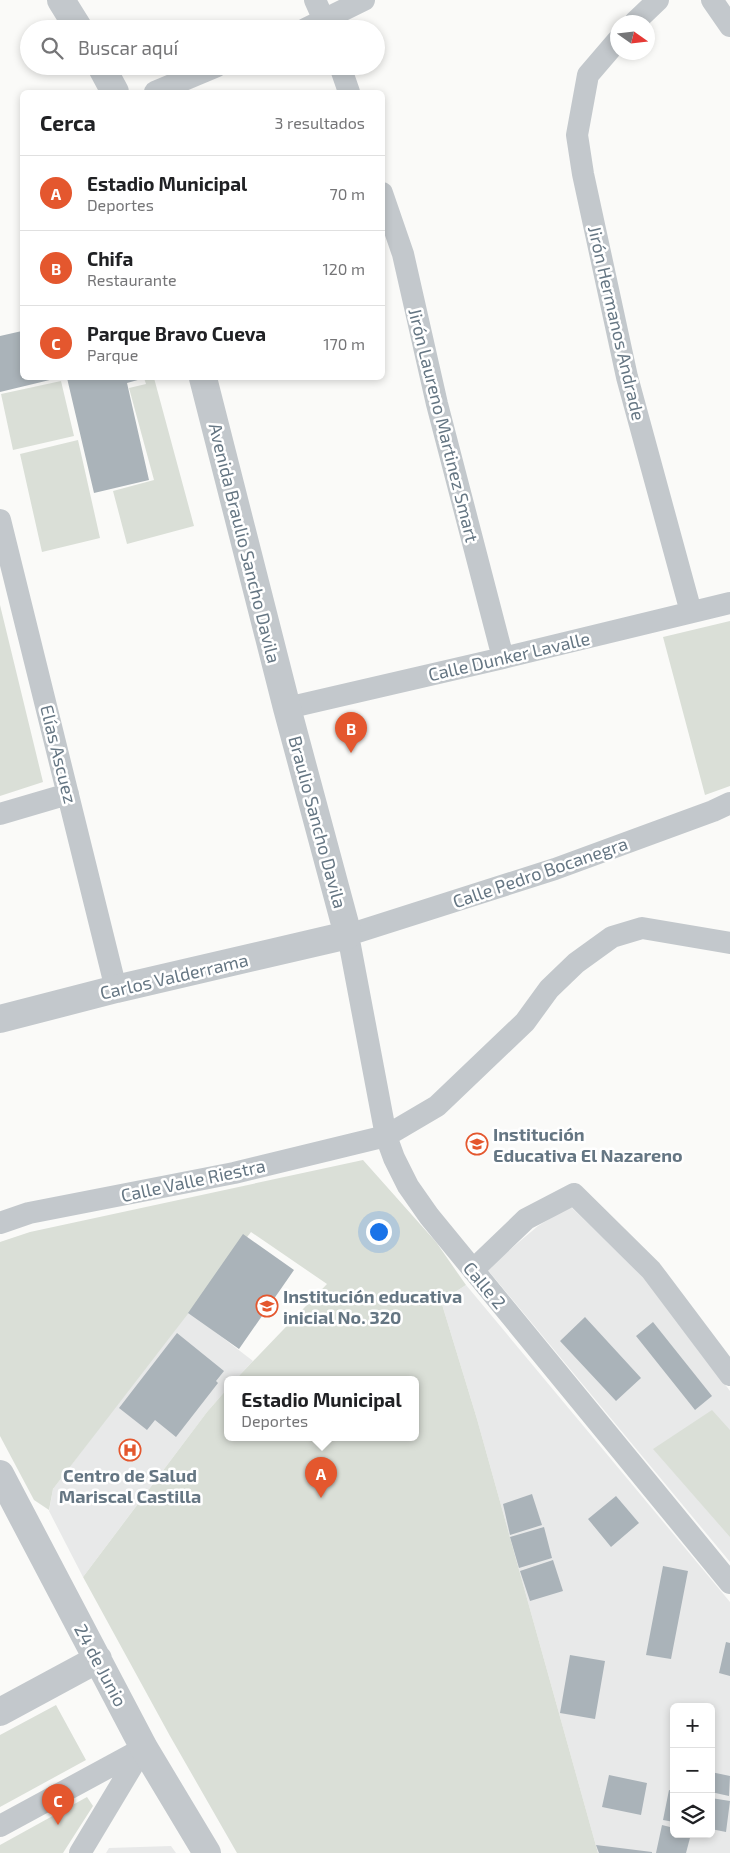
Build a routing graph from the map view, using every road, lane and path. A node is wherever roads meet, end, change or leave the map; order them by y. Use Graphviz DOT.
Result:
graph roads {
  1 [pos="61,0"];
  2 [pos="364,0"];
  3 [pos="658,0"];
  4 [pos="712,0"];
  5 [pos="642,15"];
  6 [pos="318,19"];
  7 [pos="73,20"];
  8 [pos="730,26"];
  9 [pos="610,49"];
  10 [pos="106,75"];
  11 [pos="196,75"];
  12 [pos="343,75"];
  13 [pos="114,90"];
  14 [pos="160,90"];
  15 [pos="348,90"];
  16 [pos="385,202"];
  17 [pos="204,380"];
  18 [pos="0,520"];
  19 [pos="730,603"];
  20 [pos="691,612"];
  21 [pos="503,658"];
  22 [pos="287,708"];
  23 [pos="68,794"];
  24 [pos="730,803"];
  25 [pos="0,814"];
  26 [pos="348,935"];
  27 [pos="730,943"];
  28 [pos="116,989"];
  29 [pos="0,1018"];
  30 [pos="386,1136"];
  31 [pos="0,1223"];
  32 [pos="473,1270"];
  33 [pos="730,1375"];
  34 [pos="0,1474"];
  35 [pos="730,1582"];
  36 [pos="98,1659"];
  37 [pos="0,1712"];
  38 [pos="144,1748"];
  39 [pos="0,1826"];
  40 [pos="80,1853"];
  41 [pos="208,1853"];
  1 -- 7 [label="street"];
  2 -- 6 [label="street"];
  3 -- 5 [label="street"];
  4 -- 8 [label="street"];
  9 -- 20 [label="street, Jirón Hermanos Andrade"];
  10 -- 13 [label="street"];
  11 -- 14 [label="street"];
  12 -- 15 [label="street"];
  16 -- 21 [label="street, Jirón Laureno Martinez Smart"];
  17 -- 22 [label="street, Avenida Braulio Sancho Davila"];
  18 -- 23 [label="street, Elías Ascuez"];
  19 -- 20 [label="street, Calle Dunker Lavalle"];
  20 -- 21 [label="street, Calle Dunker Lavalle"];
  21 -- 22 [label="street, Calle Dunker Lavalle"];
  22 -- 26 [label="street, Braulio Sancho Davila"];
  23 -- 25 [label="street"];
  23 -- 28 [label="street, Elías Ascuez"];
  24 -- 26 [label="street, Calle Pedro Bocanegra"];
  26 -- 28 [label="street, Carlos Valderrama"];
  26 -- 30 [label="street, Calle 2"];
  27 -- 30 [label="street, Calle Valle Riestra"];
  28 -- 29 [label="street, Carlos Valderrama"];
  30 -- 31 [label="street, Calle Valle Riestra"];
  30 -- 32 [label="street, Calle 2"];
  32 -- 33 [label="street"];
  32 -- 35 [label="street, Calle 2"];
  34 -- 36 [label="street, 24 de Junio"];
  36 -- 37 [label="street"];
  36 -- 38 [label="street, 24 de Junio"];
  38 -- 39 [label="street"];
  38 -- 40 [label="street"];
  38 -- 41 [label="street, 24 de Junio"];
}
